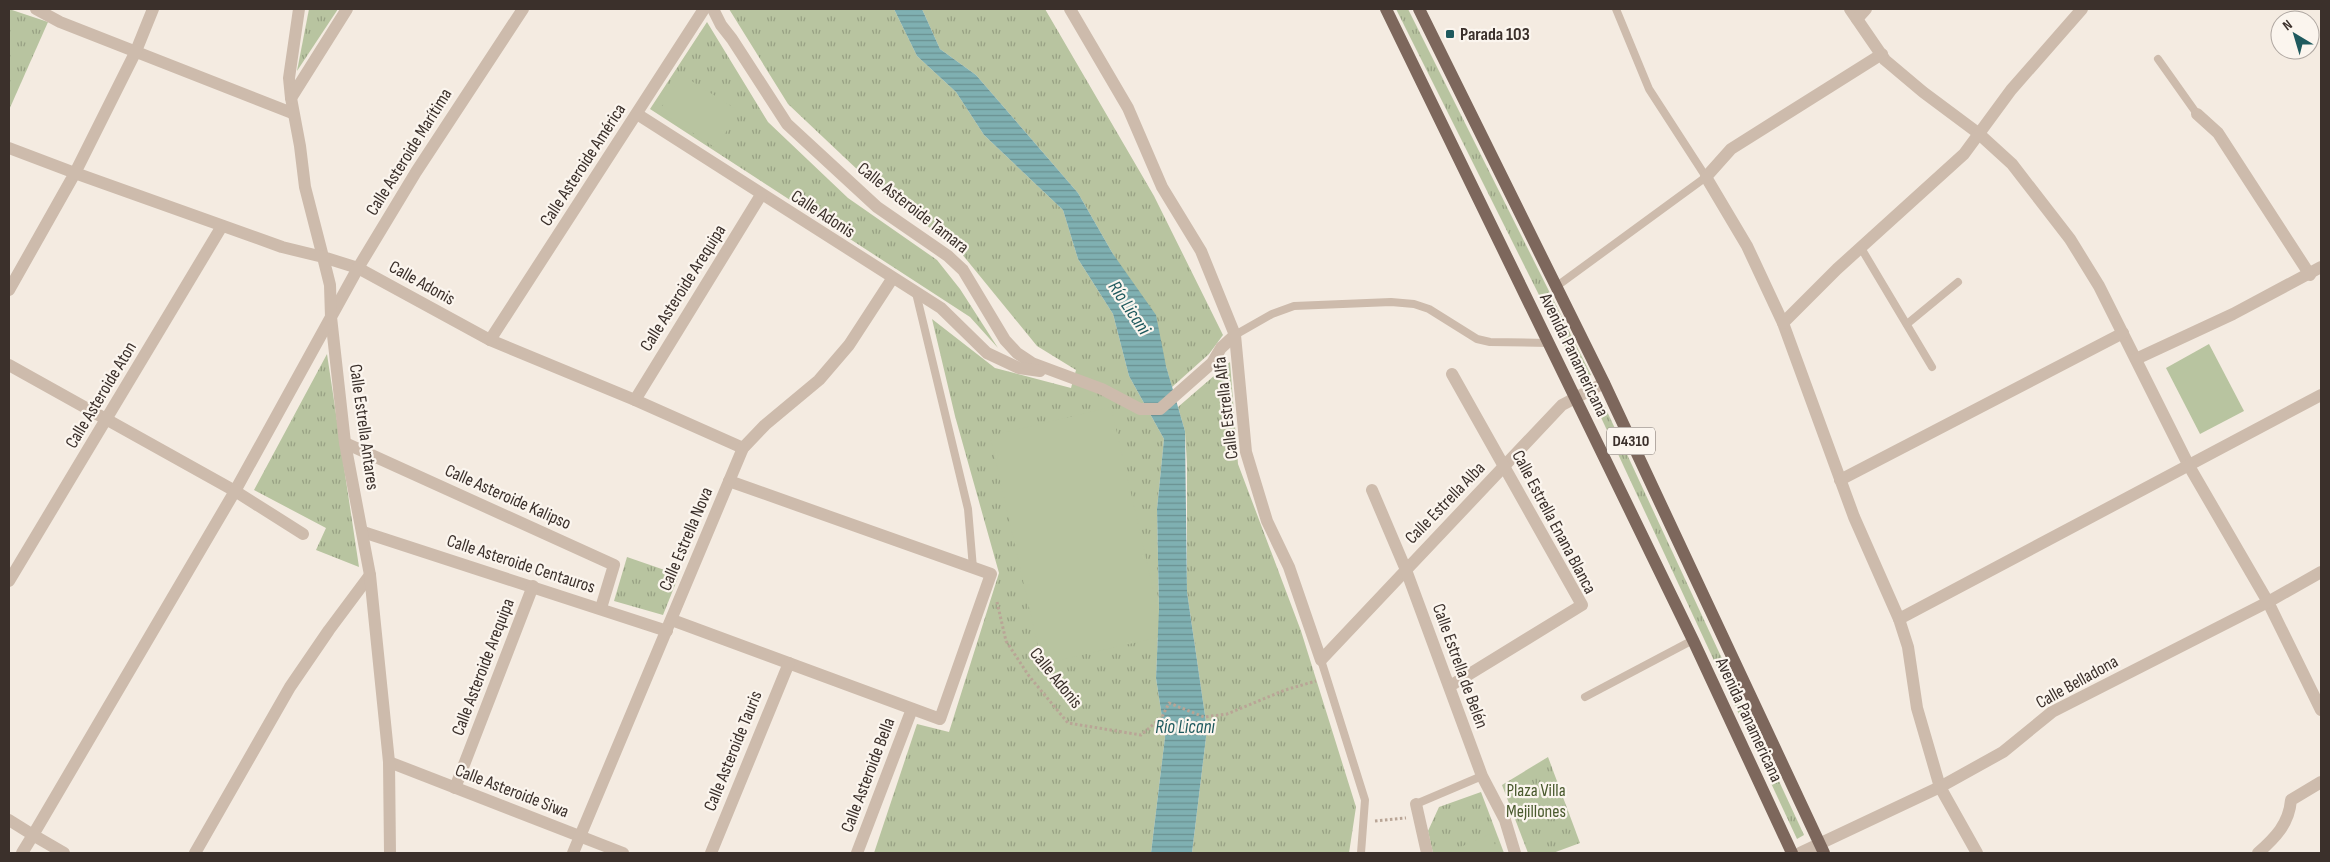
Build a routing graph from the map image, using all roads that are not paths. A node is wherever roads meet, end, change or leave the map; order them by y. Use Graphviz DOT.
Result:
graph roads {
  1 [pos="36,9"];
  2 [pos="153,9"];
  3 [pos="299,9"];
  4 [pos="347,9"];
  5 [pos="523,9"];
  6 [pos="704,9"];
  7 [pos="713,9"];
  8 [pos="1070,9"];
  9 [pos="1386,9"];
  10 [pos="1418,9"];
  11 [pos="1616,9"];
  12 [pos="2082,9"];
  13 [pos="1858,12"];
  14 [pos="136,51"];
  15 [pos="1882,54"];
  16 [pos="2158,58"];
  17 [pos="291,98"];
  18 [pos="292,113"];
  19 [pos="637,114"];
  20 [pos="2197,114"];
  21 [pos="1978,133"];
  22 [pos="9,148"];
  23 [pos="75,173"];
  24 [pos="1706,176"];
  25 [pos="761,195"];
  26 [pos="222,226"];
  27 [pos="1861,248"];
  28 [pos="323,257"];
  29 [pos="2321,267"];
  30 [pos="358,268"];
  31 [pos="2310,275"];
  32 [pos="892,279"];
  33 [pos="1958,282"];
  34 [pos="1557,286"];
  35 [pos="9,290"];
  36 [pos="916,293"];
  37 [pos="331,318"];
  38 [pos="1783,323"];
  39 [pos="1907,324"];
  40 [pos="2123,333"];
  41 [pos="1235,335"];
  42 [pos="490,340"];
  43 [pos="1548,343"];
  44 [pos="2136,359"];
  45 [pos="9,365"];
  46 [pos="1932,366"];
  47 [pos="1452,374"];
  48 [pos="1062,375"];
  49 [pos="1604,383"];
  50 [pos="2321,396"];
  51 [pos="1576,398"];
  52 [pos="635,400"];
  53 [pos="107,419"];
  54 [pos="345,443"];
  55 [pos="743,448"];
  56 [pos="1505,466"];
  57 [pos="2189,466"];
  58 [pos="1840,480"];
  59 [pos="730,481"];
  60 [pos="1372,490"];
  61 [pos="235,491"];
  62 [pos="363,532"];
  63 [pos="303,534"];
  64 [pos="973,568"];
  65 [pos="1406,570"];
  66 [pos="2321,572"];
  67 [pos="370,575"];
  68 [pos="9,581"];
  69 [pos="533,586"];
  70 [pos="2268,602"];
  71 [pos="601,608"];
  72 [pos="1898,619"];
  73 [pos="670,625"];
  74 [pos="1693,640"];
  75 [pos="1320,660"];
  76 [pos="788,663"];
  77 [pos="1450,686"];
  78 [pos="1586,697"];
  79 [pos="912,709"];
  80 [pos="2321,710"];
  81 [pos="389,762"];
  82 [pos="1482,776"];
  83 [pos="2321,782"];
  84 [pos="1940,787"];
  85 [pos="455,788"];
  86 [pos="1416,804"];
  87 [pos="9,820"];
  88 [pos="33,835"];
  89 [pos="580,836"];
  90 [pos="1821,848"];
  91 [pos="22,853"];
  92 [pos="64,853"];
  93 [pos="195,853"];
  94 [pos="390,853"];
  95 [pos="573,853"];
  96 [pos="623,853"];
  97 [pos="711,853"];
  98 [pos="857,853"];
  99 [pos="1361,853"];
  100 [pos="1427,853"];
  101 [pos="1515,853"];
  102 [pos="1792,853"];
  103 [pos="1800,853"];
  104 [pos="1977,853"];
  105 [pos="2258,853"];
  1 -- 14 [label="street"];
  2 -- 14 [label="street"];
  3 -- 17 [label="street, Calle Estrella Antares"];
  4 -- 17 [label="street"];
  5 -- 30 [label="street, Calle Asteroide Marítima"];
  6 -- 19 [label="street, Calle Asteroide América"];
  7 -- 48 [label="street, Calle Asteroide Tamara"];
  8 -- 41 [label="street, Calle Estrella Alfa"];
  9 -- 43 [label="main road, Avenida Panamericana / D4310"];
  10 -- 34 [label="main road, Avenida Panamericana / D4310"];
  11 -- 24 [label="lane"];
  12 -- 21 [label="street"];
  13 -- 15 [label="street"];
  14 -- 18 [label="street"];
  14 -- 23 [label="street"];
  15 -- 21 [label="street"];
  15 -- 24 [label="street"];
  16 -- 20 [label="lane"];
  17 -- 18 [label="street, Calle Estrella Antares"];
  18 -- 28 [label="street, Calle Estrella Antares"];
  19 -- 25 [label="street, Calle Adonis"];
  19 -- 42 [label="street, Calle Asteroide América"];
  20 -- 31 [label="street"];
  21 -- 27 [label="street"];
  21 -- 40 [label="street"];
  22 -- 23 [label="street, Calle Adonis"];
  23 -- 26 [label="street, Calle Adonis"];
  23 -- 35 [label="street"];
  24 -- 34 [label="lane"];
  24 -- 38 [label="street"];
  25 -- 32 [label="street, Calle Adonis"];
  25 -- 52 [label="street, Calle Asteroide Arequipa"];
  26 -- 28 [label="street, Calle Adonis"];
  26 -- 53 [label="street, Calle Asteroide Aton"];
  27 -- 38 [label="street"];
  27 -- 39 [label="lane"];
  28 -- 30 [label="street, Calle Adonis"];
  28 -- 37 [label="street, Calle Estrella Antares"];
  29 -- 31 [label="street"];
  30 -- 37 [label="street, Calle Asteroide Marítima"];
  30 -- 42 [label="street, Calle Adonis"];
  31 -- 44 [label="street"];
  32 -- 36 [label="street, Calle Adonis"];
  32 -- 55 [label="street, Calle Estrella Nova"];
  33 -- 39 [label="lane"];
  34 -- 49 [label="main road, Avenida Panamericana / D4310"];
  36 -- 48 [label="street, Calle Adonis"];
  36 -- 64 [label="lane"];
  37 -- 54 [label="street, Calle Estrella Antares"];
  37 -- 61 [label="street, Calle Asteroide Marítima"];
  38 -- 58 [label="street"];
  39 -- 46 [label="lane"];
  40 -- 44 [label="street"];
  40 -- 58 [label="street"];
  41 -- 43 [label="lane"];
  41 -- 48 [label="street"];
  41 -- 75 [label="street, Calle Estrella Alfa"];
  42 -- 52 [label="street, Calle Adonis"];
  43 -- 51 [label="main road, Avenida Panamericana / D4310"];
  44 -- 57 [label="street"];
  45 -- 53 [label="street"];
  47 -- 56 [label="street, Calle Estrella Enana Blanca"];
  49 -- 51 [label="street, Calle Estrella Alba"];
  49 -- 90 [label="main road, Avenida Panamericana / D4310"];
  50 -- 57 [label="street"];
  51 -- 56 [label="street, Calle Estrella Alba"];
  51 -- 74 [label="main road, Avenida Panamericana / D4310"];
  52 -- 55 [label="street, Calle Adonis"];
  53 -- 61 [label="street"];
  53 -- 68 [label="street, Calle Asteroide Aton"];
  54 -- 62 [label="street, Calle Estrella Antares"];
  54 -- 71 [label="street, Calle Asteroide Kalipso"];
  55 -- 59 [label="street, Calle Estrella Nova"];
  56 -- 65 [label="street, Calle Estrella Alba"];
  56 -- 77 [label="street, Calle Estrella Enana Blanca"];
  57 -- 70 [label="street"];
  57 -- 72 [label="street"];
  58 -- 72 [label="street"];
  59 -- 64 [label="street"];
  59 -- 73 [label="street, Calle Estrella Nova"];
  60 -- 65 [label="street, Calle Estrella de Belén"];
  61 -- 63 [label="street"];
  61 -- 88 [label="street, Calle Asteroide Marítima"];
  62 -- 67 [label="street, Calle Estrella Antares"];
  62 -- 69 [label="street, Calle Asteroide Centauros"];
  64 -- 79 [label="street, Calle Asteroide Centauros"];
  65 -- 75 [label="street, Calle Estrella Alba"];
  65 -- 77 [label="street, Calle Estrella de Belén"];
  66 -- 70 [label="street, Calle Belladona"];
  67 -- 81 [label="street, Calle Estrella Antares"];
  67 -- 93 [label="street"];
  69 -- 71 [label="street, Calle Asteroide Centauros"];
  69 -- 85 [label="street, Calle Asteroide Arequipa"];
  70 -- 80 [label="street"];
  70 -- 84 [label="street, Calle Belladona"];
  71 -- 73 [label="street, Calle Asteroide Centauros"];
  72 -- 84 [label="street"];
  73 -- 76 [label="street, Calle Asteroide Centauros"];
  73 -- 89 [label="street, Calle Estrella Nova"];
  74 -- 78 [label="lane"];
  74 -- 102 [label="main road, Avenida Panamericana / D4310"];
  75 -- 99 [label="lane, Calle Estrella Alfa"];
  76 -- 79 [label="street, Calle Asteroide Centauros"];
  76 -- 97 [label="street, Calle Asteroide Tauris"];
  77 -- 82 [label="street, Calle Estrella de Belén"];
  79 -- 98 [label="street, Calle Asteroide Bella"];
  81 -- 85 [label="street, Calle Asteroide Siwa"];
  81 -- 94 [label="street, Calle Estrella Antares"];
  82 -- 86 [label="lane"];
  82 -- 101 [label="street, Calle Estrella de Belén"];
  83 -- 105 [label="street"];
  84 -- 90 [label="street, Calle Belladona"];
  84 -- 104 [label="street"];
  85 -- 89 [label="street, Calle Asteroide Siwa"];
  86 -- 100 [label="street"];
  87 -- 88 [label="street"];
  88 -- 91 [label="street, Calle Asteroide Marítima"];
  88 -- 92 [label="street"];
  89 -- 95 [label="street, Calle Estrella Nova"];
  89 -- 96 [label="street, Calle Asteroide Siwa"];
  90 -- 103 [label="street, Calle Belladona"];
}
